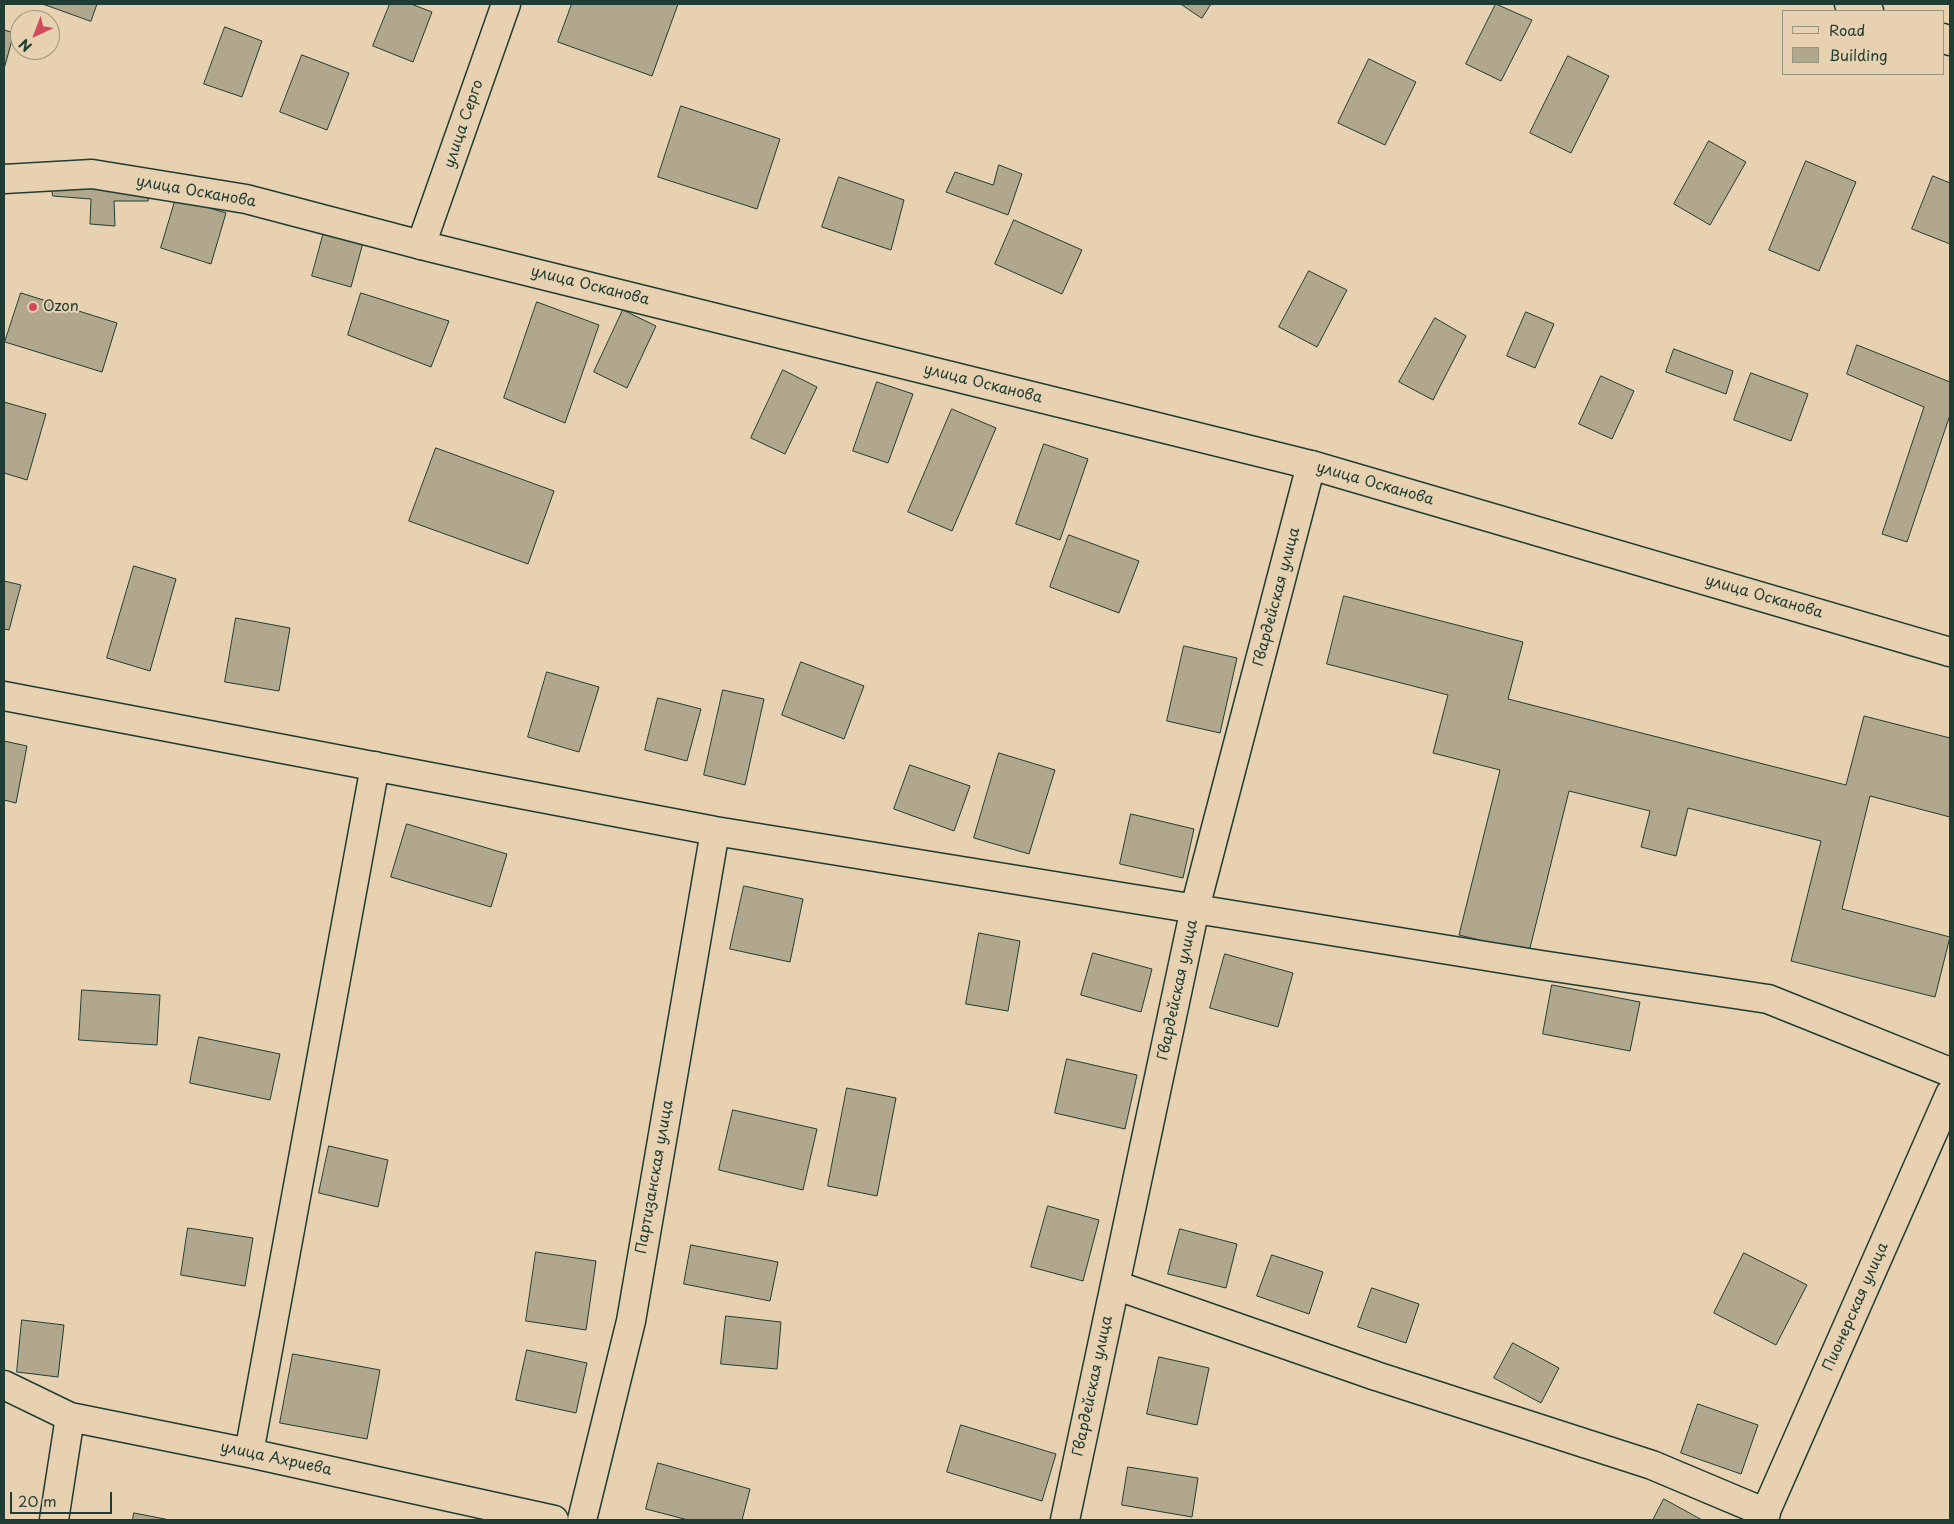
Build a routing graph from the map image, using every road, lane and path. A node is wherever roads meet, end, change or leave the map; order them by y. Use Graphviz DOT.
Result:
graph roads {
  1 [pos="506,4"];
  2 [pos="1849,4"];
  3 [pos="1866,10"];
  4 [pos="4,179"];
  5 [pos="421,245"];
  6 [pos="1311,465"];
  7 [pos="1950,652"];
  8 [pos="4,696"];
  9 [pos="375,766"];
  10 [pos="715,831"];
  11 [pos="1195,908"];
  12 [pos="1950,1072"];
  13 [pos="1950,1094"];
  14 [pos="1115,1285"];
  15 [pos="4,1385"];
  16 [pos="70,1418"];
  17 [pos="250,1453"];
  18 [pos="1764,1516"];
  19 [pos="54,1520"];
  20 [pos="554,1520"];
  21 [pos="582,1520"];
  22 [pos="1065,1520"];
  1 -- 5 [label="street, улица Серго"];
  2 -- 3 [label="street"];
  4 -- 5 [label="street, улица Осканова"];
  5 -- 6 [label="street, улица Осканова"];
  6 -- 7 [label="street, улица Осканова"];
  6 -- 11 [label="street, Гвардейская улица"];
  8 -- 9 [label="street"];
  9 -- 10 [label="street"];
  9 -- 17 [label="street"];
  10 -- 11 [label="street"];
  10 -- 21 [label="street, Партизанская улица"];
  11 -- 12 [label="street"];
  11 -- 14 [label="street, Гвардейская улица"];
  13 -- 18 [label="street, Пионерская улица"];
  14 -- 18 [label="street"];
  14 -- 22 [label="street, Гвардейская улица"];
  15 -- 16 [label="street, улица Ахриева"];
  16 -- 17 [label="street, улица Ахриева"];
  16 -- 19 [label="street"];
  17 -- 20 [label="street, улица Ахриева"];
}
